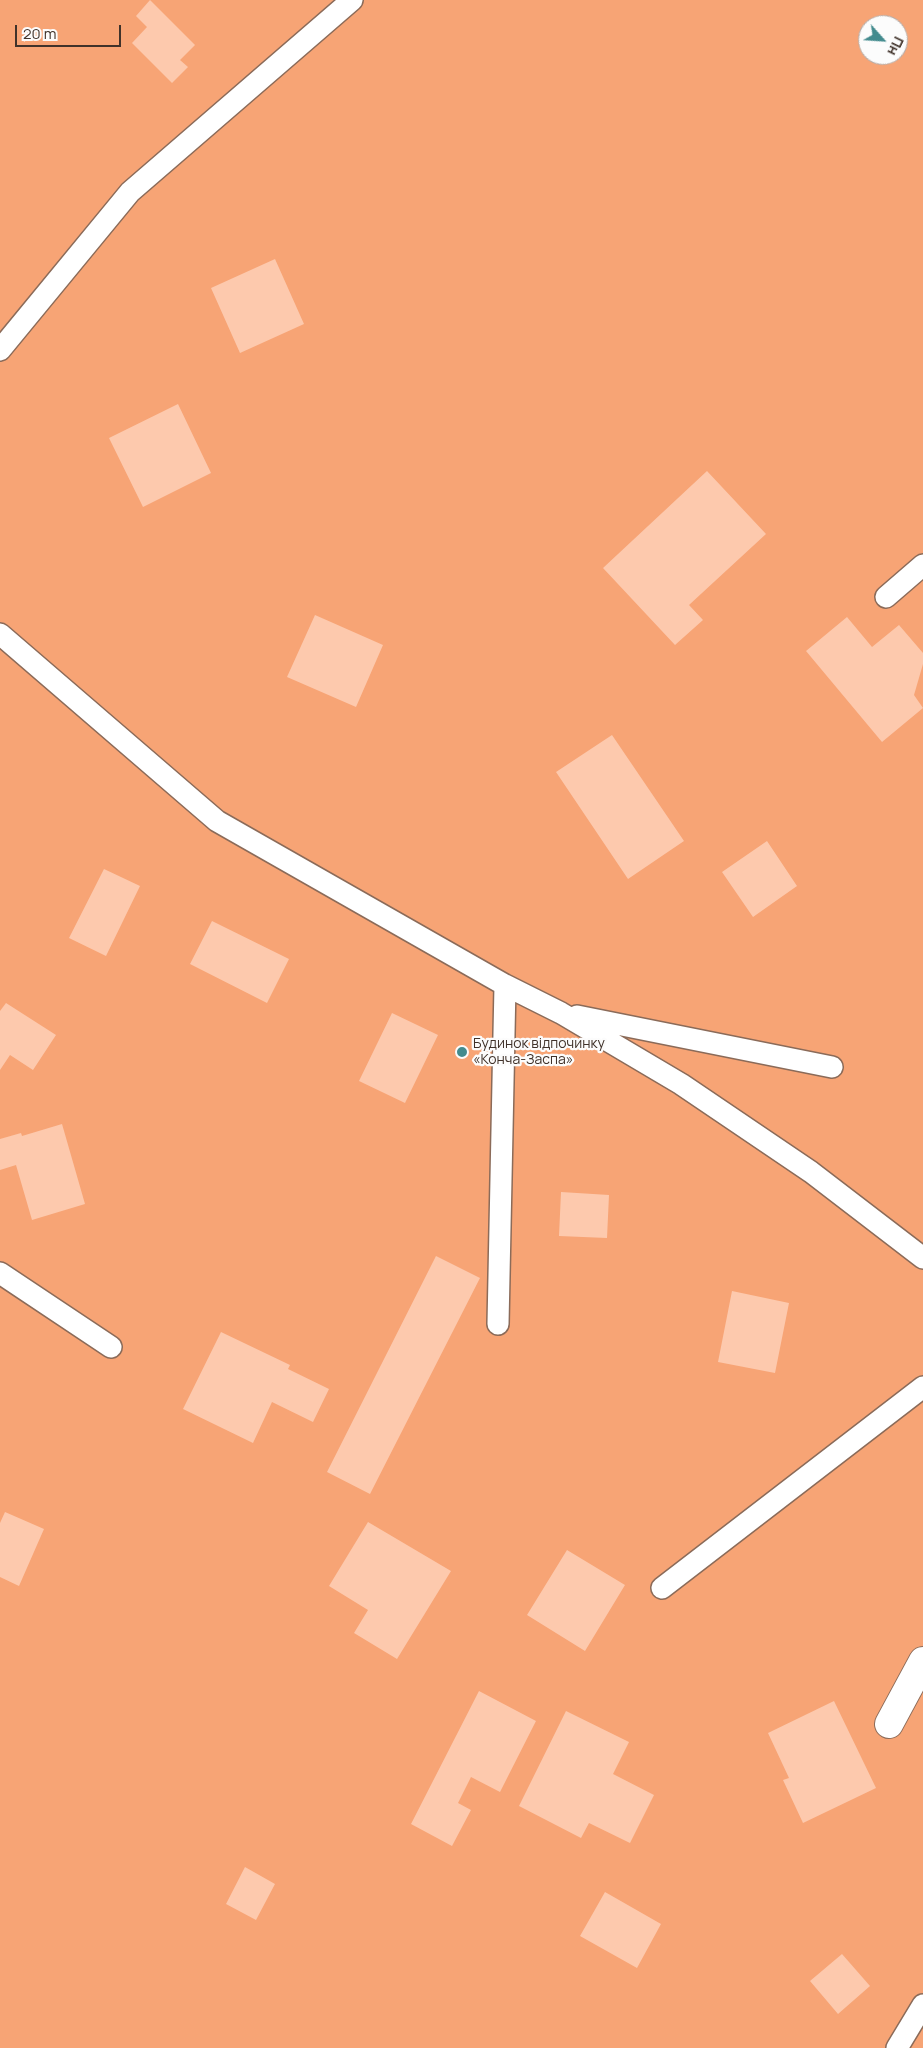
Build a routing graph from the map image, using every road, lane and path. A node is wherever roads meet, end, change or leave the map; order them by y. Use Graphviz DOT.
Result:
graph roads {
  1 [pos="352,0"];
  2 [pos="0,350"];
  3 [pos="923,565"];
  4 [pos="886,597"];
  5 [pos="0,634"];
  6 [pos="505,985"];
  7 [pos="562,1013"];
  8 [pos="832,1067"];
  9 [pos="923,1258"];
  10 [pos="0,1273"];
  11 [pos="498,1324"];
  12 [pos="111,1347"];
  13 [pos="923,1387"];
  14 [pos="662,1588"];
  15 [pos="923,1661"];
  16 [pos="889,1724"];
  17 [pos="923,2005"];
  18 [pos="898,2048"];
  1 -- 2 [label="lane"];
  3 -- 4 [label="lane"];
  5 -- 6 [label="lane"];
  6 -- 7 [label="lane"];
  6 -- 11 [label="lane"];
  7 -- 8 [label="lane"];
  7 -- 9 [label="lane"];
  10 -- 12 [label="lane"];
  13 -- 14 [label="lane"];
  15 -- 16 [label="street"];
  17 -- 18 [label="lane"];
}
